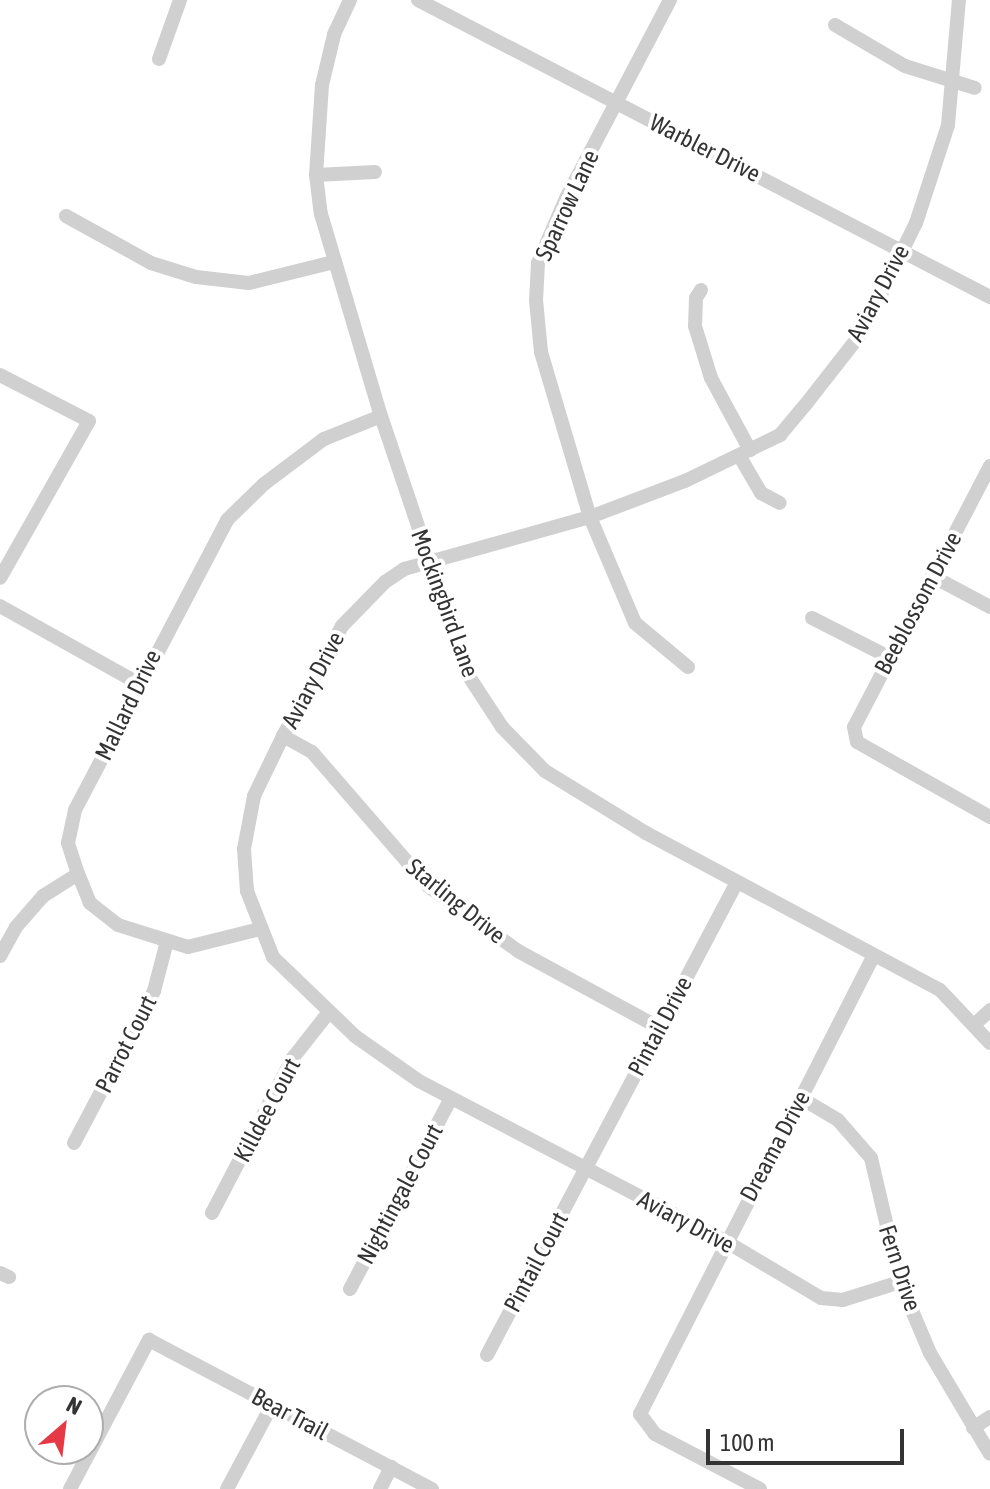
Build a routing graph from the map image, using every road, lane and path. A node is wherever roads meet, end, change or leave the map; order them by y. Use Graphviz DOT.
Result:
graph roads {
  1 [pos="180,0"];
  2 [pos="350,0"];
  3 [pos="418,0"];
  4 [pos="670,0"];
  5 [pos="959,0"];
  6 [pos="835,25"];
  7 [pos="159,59"];
  8 [pos="955,80"];
  9 [pos="975,88"];
  10 [pos="617,102"];
  11 [pos="375,172"];
  12 [pos="316,175"];
  13 [pos="66,216"];
  14 [pos="902,250"];
  15 [pos="334,262"];
  16 [pos="701,290"];
  17 [pos="990,297"];
  18 [pos="0,375"];
  19 [pos="381,416"];
  20 [pos="745,454"];
  21 [pos="990,466"];
  22 [pos="780,503"];
  23 [pos="590,517"];
  24 [pos="429,564"];
  25 [pos="932,576"];
  26 [pos="0,578"];
  27 [pos="0,606"];
  28 [pos="990,607"];
  29 [pos="812,618"];
  30 [pos="889,657"];
  31 [pos="688,667"];
  32 [pos="138,683"];
  33 [pos="283,736"];
  34 [pos="990,817"];
  35 [pos="78,874"];
  36 [pos="737,882"];
  37 [pos="260,929"];
  38 [pos="167,941"];
  39 [pos="874,955"];
  40 [pos="0,956"];
  41 [pos="990,1010"];
  42 [pos="329,1012"];
  43 [pos="974,1025"];
  44 [pos="660,1028"];
  45 [pos="990,1043"];
  46 [pos="451,1098"];
  47 [pos="801,1098"];
  48 [pos="74,1143"];
  49 [pos="584,1169"];
  50 [pos="212,1213"];
  51 [pos="725,1241"];
  52 [pos="900,1282"];
  53 [pos="350,1289"];
  54 [pos="487,1355"];
  55 [pos="272,1405"];
  56 [pos="990,1417"];
  57 [pos="973,1428"];
  58 [pos="990,1454"];
  59 [pos="391,1467"];
  60 [pos="70,1489"];
  61 [pos="227,1489"];
  62 [pos="380,1489"];
  63 [pos="432,1489"];
  64 [pos="760,1489"];
  1 -- 7 [label="street"];
  2 -- 12 [label="street, Mockingbird Lane"];
  3 -- 10 [label="street, Warbler Drive"];
  4 -- 10 [label="street, Sparrow Lane"];
  5 -- 8 [label="street, Aviary Drive"];
  6 -- 8 [label="street"];
  8 -- 9 [label="street"];
  8 -- 14 [label="street, Aviary Drive"];
  10 -- 14 [label="street, Warbler Drive"];
  10 -- 23 [label="street, Sparrow Lane"];
  11 -- 12 [label="street"];
  12 -- 15 [label="street, Mockingbird Lane"];
  13 -- 15 [label="street"];
  14 -- 17 [label="street, Warbler Drive"];
  14 -- 20 [label="street, Aviary Drive"];
  15 -- 19 [label="street, Mockingbird Lane"];
  16 -- 20 [label="street"];
  18 -- 26 [label="street"];
  19 -- 24 [label="street, Mockingbird Lane"];
  19 -- 32 [label="street, Mallard Drive"];
  20 -- 22 [label="street"];
  20 -- 23 [label="street, Aviary Drive"];
  21 -- 25 [label="street, Beeblossom Drive"];
  23 -- 24 [label="street, Aviary Drive"];
  23 -- 31 [label="street, Sparrow Lane"];
  24 -- 33 [label="street, Aviary Drive"];
  24 -- 36 [label="street, Mockingbird Lane"];
  25 -- 28 [label="street"];
  25 -- 30 [label="street, Beeblossom Drive"];
  27 -- 32 [label="street"];
  29 -- 30 [label="street"];
  30 -- 34 [label="street, Beeblossom Drive"];
  32 -- 35 [label="street, Mallard Drive"];
  33 -- 37 [label="street, Aviary Drive"];
  33 -- 44 [label="street, Starling Drive"];
  35 -- 38 [label="street, Mallard Drive"];
  35 -- 40 [label="street"];
  36 -- 39 [label="street, Mockingbird Lane"];
  36 -- 44 [label="street, Pintail Drive"];
  37 -- 38 [label="street, Mallard Drive"];
  37 -- 42 [label="street, Aviary Drive"];
  38 -- 48 [label="street, Parrot Court"];
  39 -- 43 [label="street, Mockingbird Lane"];
  39 -- 47 [label="street, Dreama Drive"];
  41 -- 43 [label="street"];
  42 -- 46 [label="street, Aviary Drive"];
  42 -- 50 [label="street, Killdee Court"];
  43 -- 45 [label="street, Mockingbird Lane"];
  44 -- 49 [label="street, Pintail Drive"];
  46 -- 49 [label="street, Aviary Drive"];
  46 -- 53 [label="street, Nightingale Court"];
  47 -- 51 [label="street, Dreama Drive"];
  47 -- 52 [label="street, Fern Drive"];
  49 -- 51 [label="street, Aviary Drive"];
  49 -- 54 [label="street, Pintail Court"];
  51 -- 52 [label="street, Aviary Drive"];
  51 -- 64 [label="street, Dreama Drive"];
  52 -- 57 [label="street, Fern Drive"];
  55 -- 59 [label="street, Bear Trail"];
  55 -- 60 [label="street, Bear Trail"];
  55 -- 61 [label="street"];
  56 -- 57 [label="street"];
  57 -- 58 [label="street, Fern Drive"];
  59 -- 62 [label="street"];
  59 -- 63 [label="street, Bear Trail"];
}
